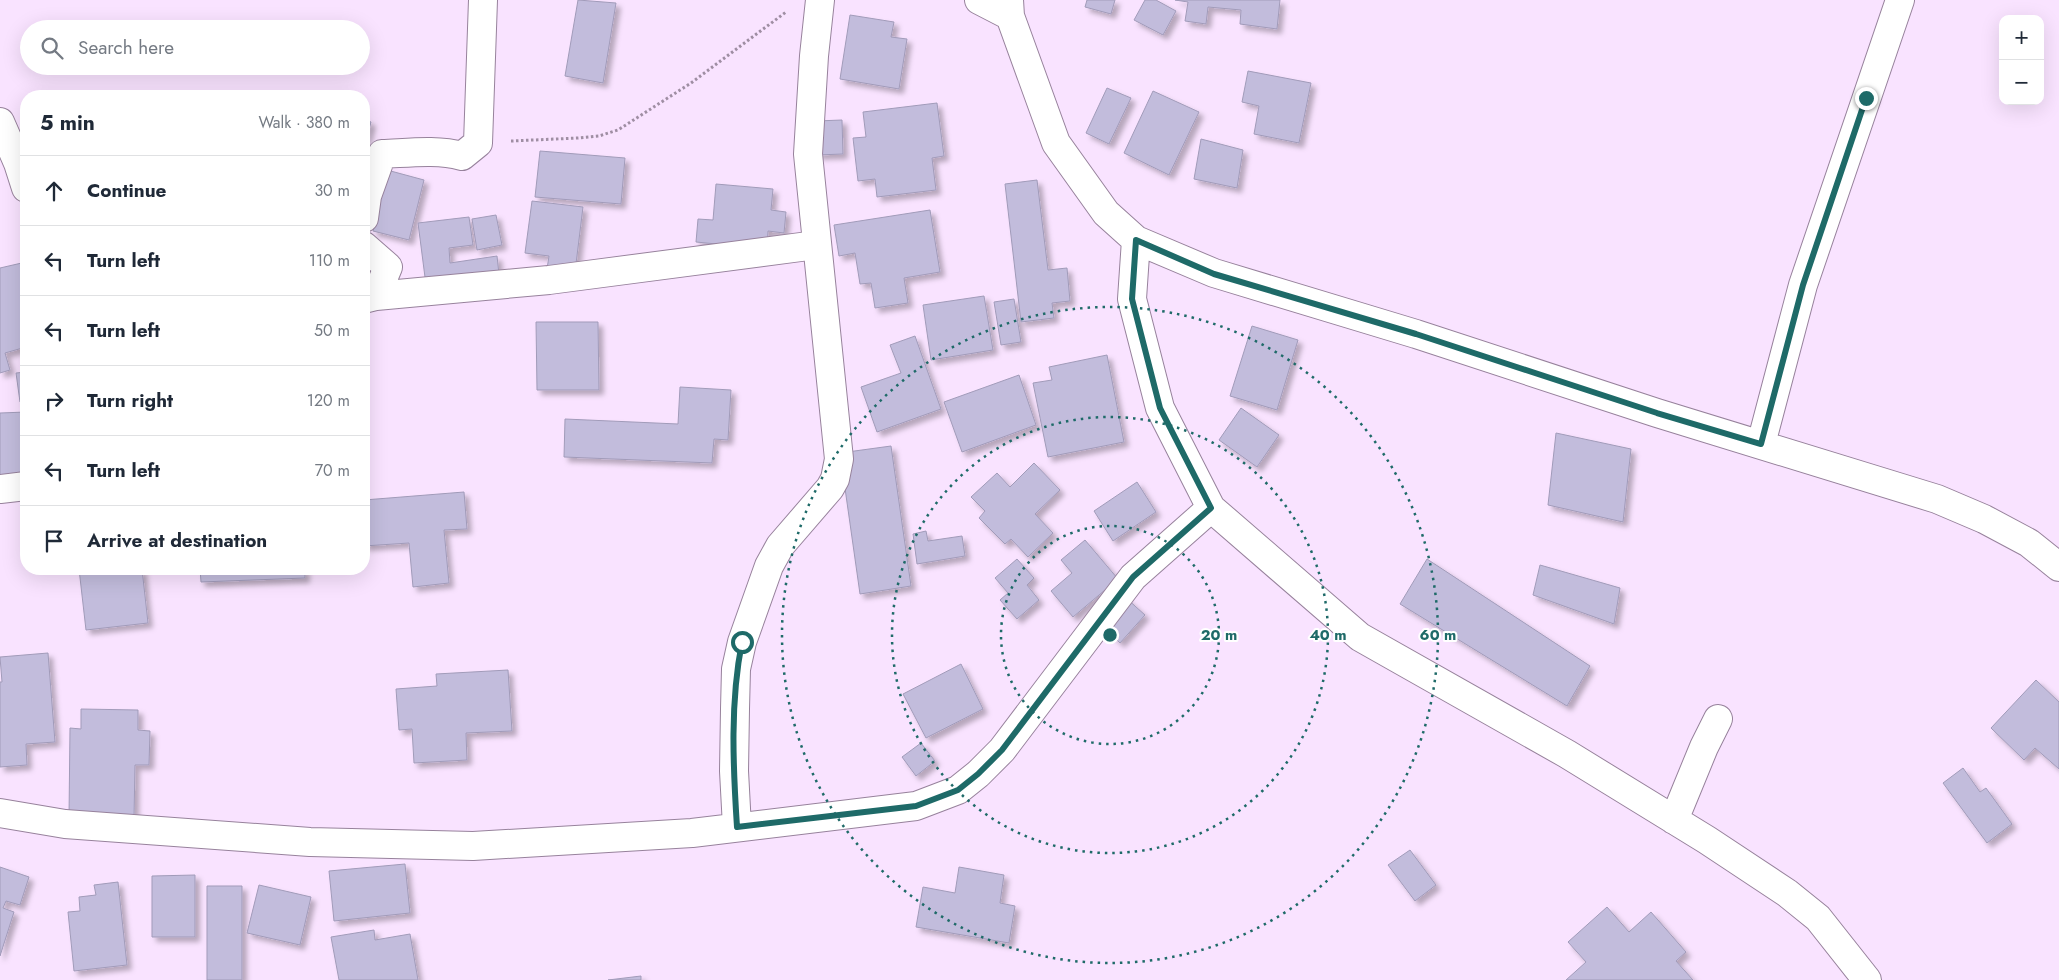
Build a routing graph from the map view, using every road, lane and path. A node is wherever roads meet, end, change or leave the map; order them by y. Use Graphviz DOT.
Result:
graph roads {
  1 [pos="483,0"];
  2 [pos="820,0"];
  3 [pos="979,0"];
  4 [pos="1900,0"];
  5 [pos="1010,8"];
  6 [pos="786,12"];
  7 [pos="0,122"];
  8 [pos="478,142"];
  9 [pos="20,169"];
  10 [pos="370,188"];
  11 [pos="1136,240"];
  12 [pos="816,245"];
  13 [pos="370,251"];
  14 [pos="370,297"];
  15 [pos="1761,444"];
  16 [pos="20,487"];
  17 [pos="0,489"];
  18 [pos="1211,508"];
  19 [pos="2059,567"];
  20 [pos="1718,719"];
  21 [pos="0,813"];
  22 [pos="1674,820"];
  23 [pos="737,827"];
  24 [pos="1868,980"];
  1 -- 8 [label="street"];
  2 -- 12 [label="street"];
  3 -- 5 [label="street"];
  4 -- 15 [label="street"];
  5 -- 11 [label="street"];
  6 -- 8 [label="path"];
  7 -- 9 [label="street"];
  8 -- 10 [label="street"];
  11 -- 15 [label="street"];
  11 -- 18 [label="street"];
  12 -- 14 [label="street"];
  12 -- 23 [label="street"];
  13 -- 14 [label="street"];
  15 -- 19 [label="street"];
  16 -- 17 [label="street"];
  18 -- 22 [label="street"];
  18 -- 23 [label="street"];
  20 -- 22 [label="street"];
  21 -- 23 [label="street"];
  22 -- 24 [label="street"];
}
